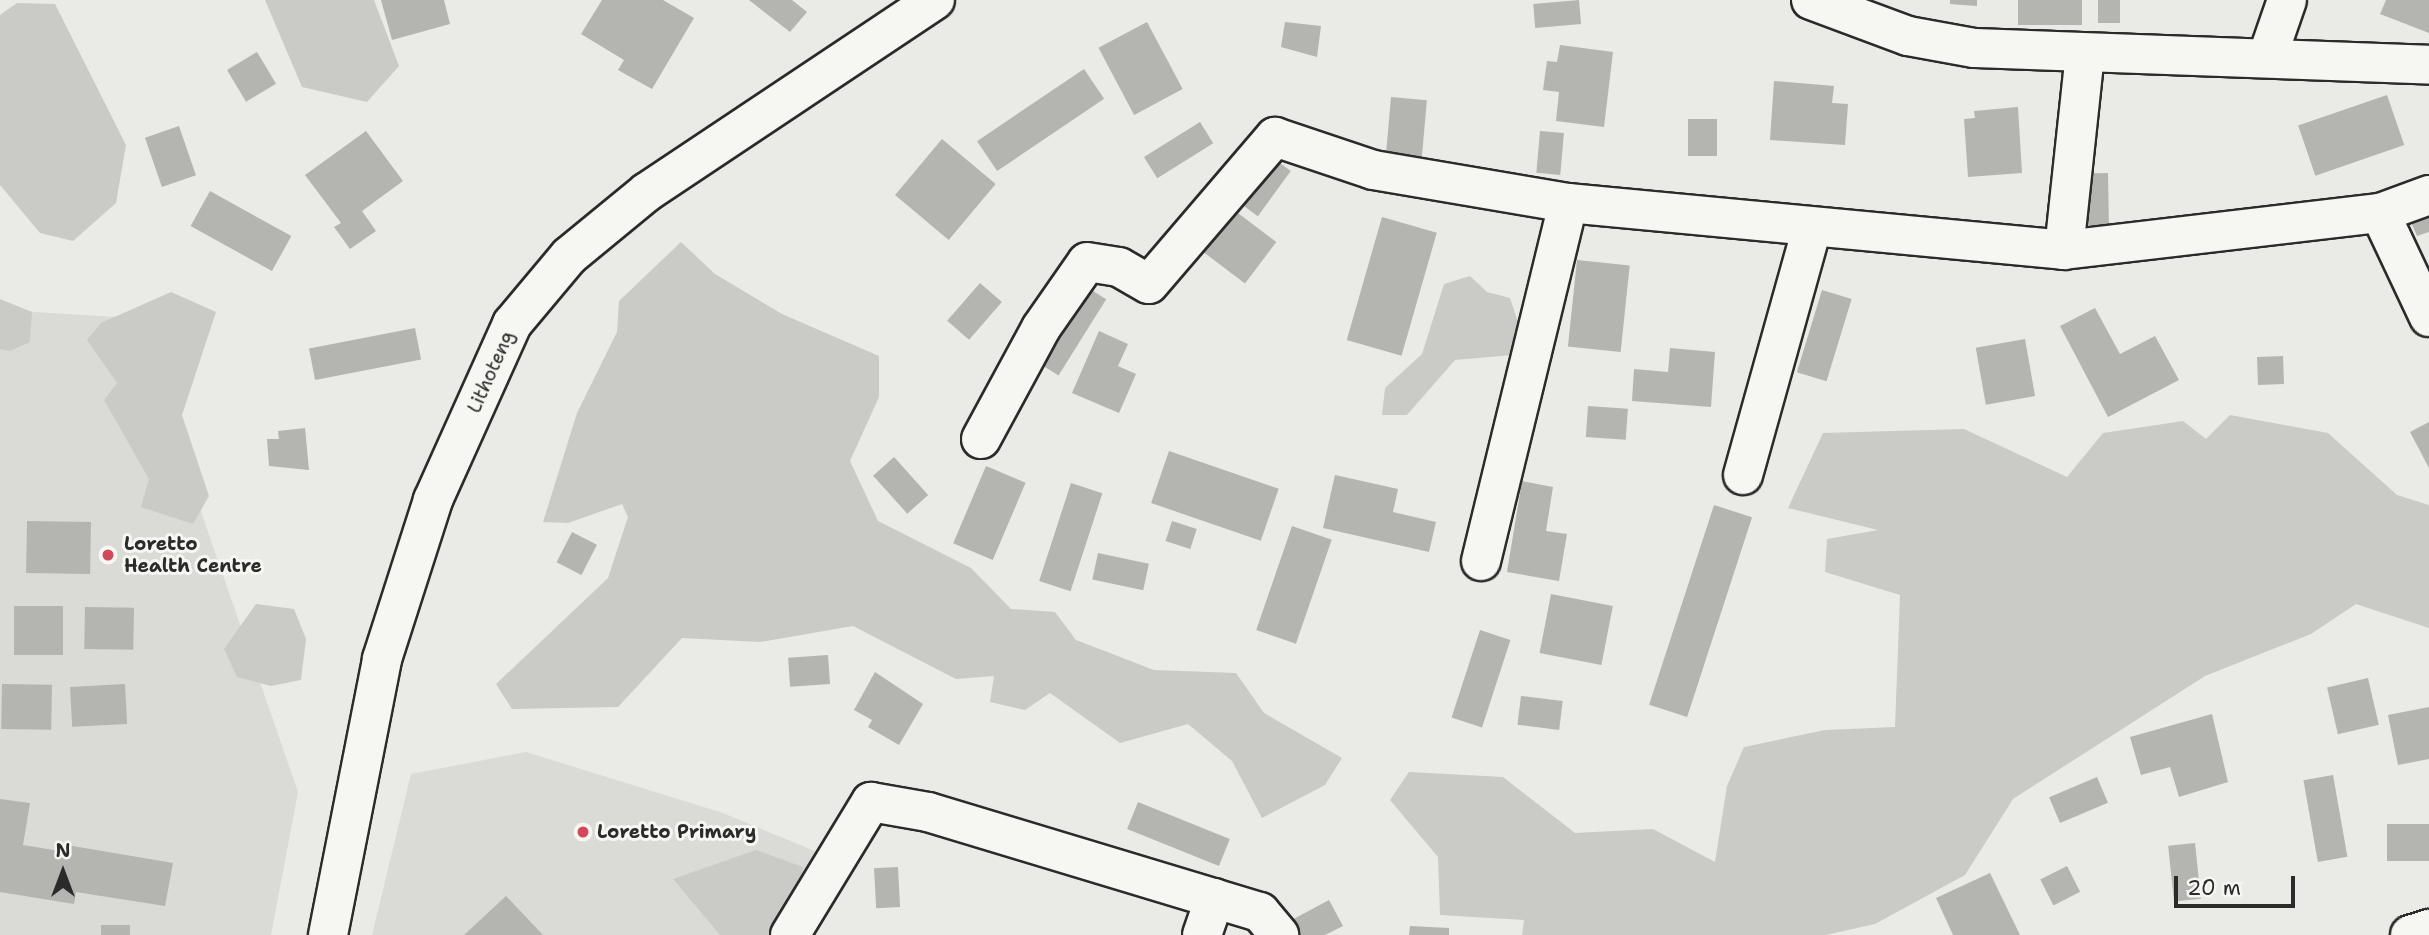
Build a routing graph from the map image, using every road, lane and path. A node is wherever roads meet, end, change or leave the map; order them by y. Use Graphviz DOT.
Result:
graph roads {
  1 [pos="934,0"];
  2 [pos="1811,0"];
  3 [pos="2287,0"];
  4 [pos="2085,54"];
  5 [pos="2268,55"];
  6 [pos="2429,65"];
  7 [pos="2429,195"];
  8 [pos="1568,203"];
  9 [pos="2380,213"];
  10 [pos="1811,230"];
  11 [pos="2064,250"];
  12 [pos="2429,317"];
  13 [pos="981,439"];
  14 [pos="1743,475"];
  15 [pos="1481,561"];
  16 [pos="1215,898"];
  17 [pos="2429,929"];
  18 [pos="328,935"];
  19 [pos="790,935"];
  20 [pos="1202,935"];
  21 [pos="1279,935"];
  22 [pos="2410,935"];
  1 -- 18 [label="street, Lithoteng"];
  2 -- 4 [label="street"];
  3 -- 5 [label="street"];
  4 -- 5 [label="street"];
  4 -- 11 [label="street"];
  5 -- 6 [label="street"];
  7 -- 9 [label="street"];
  8 -- 10 [label="street"];
  8 -- 13 [label="street"];
  8 -- 15 [label="street"];
  9 -- 11 [label="street"];
  9 -- 12 [label="street"];
  10 -- 11 [label="street"];
  10 -- 14 [label="street"];
  16 -- 19 [label="street"];
  16 -- 20 [label="street"];
  16 -- 21 [label="street"];
  17 -- 22 [label="street"];
}
